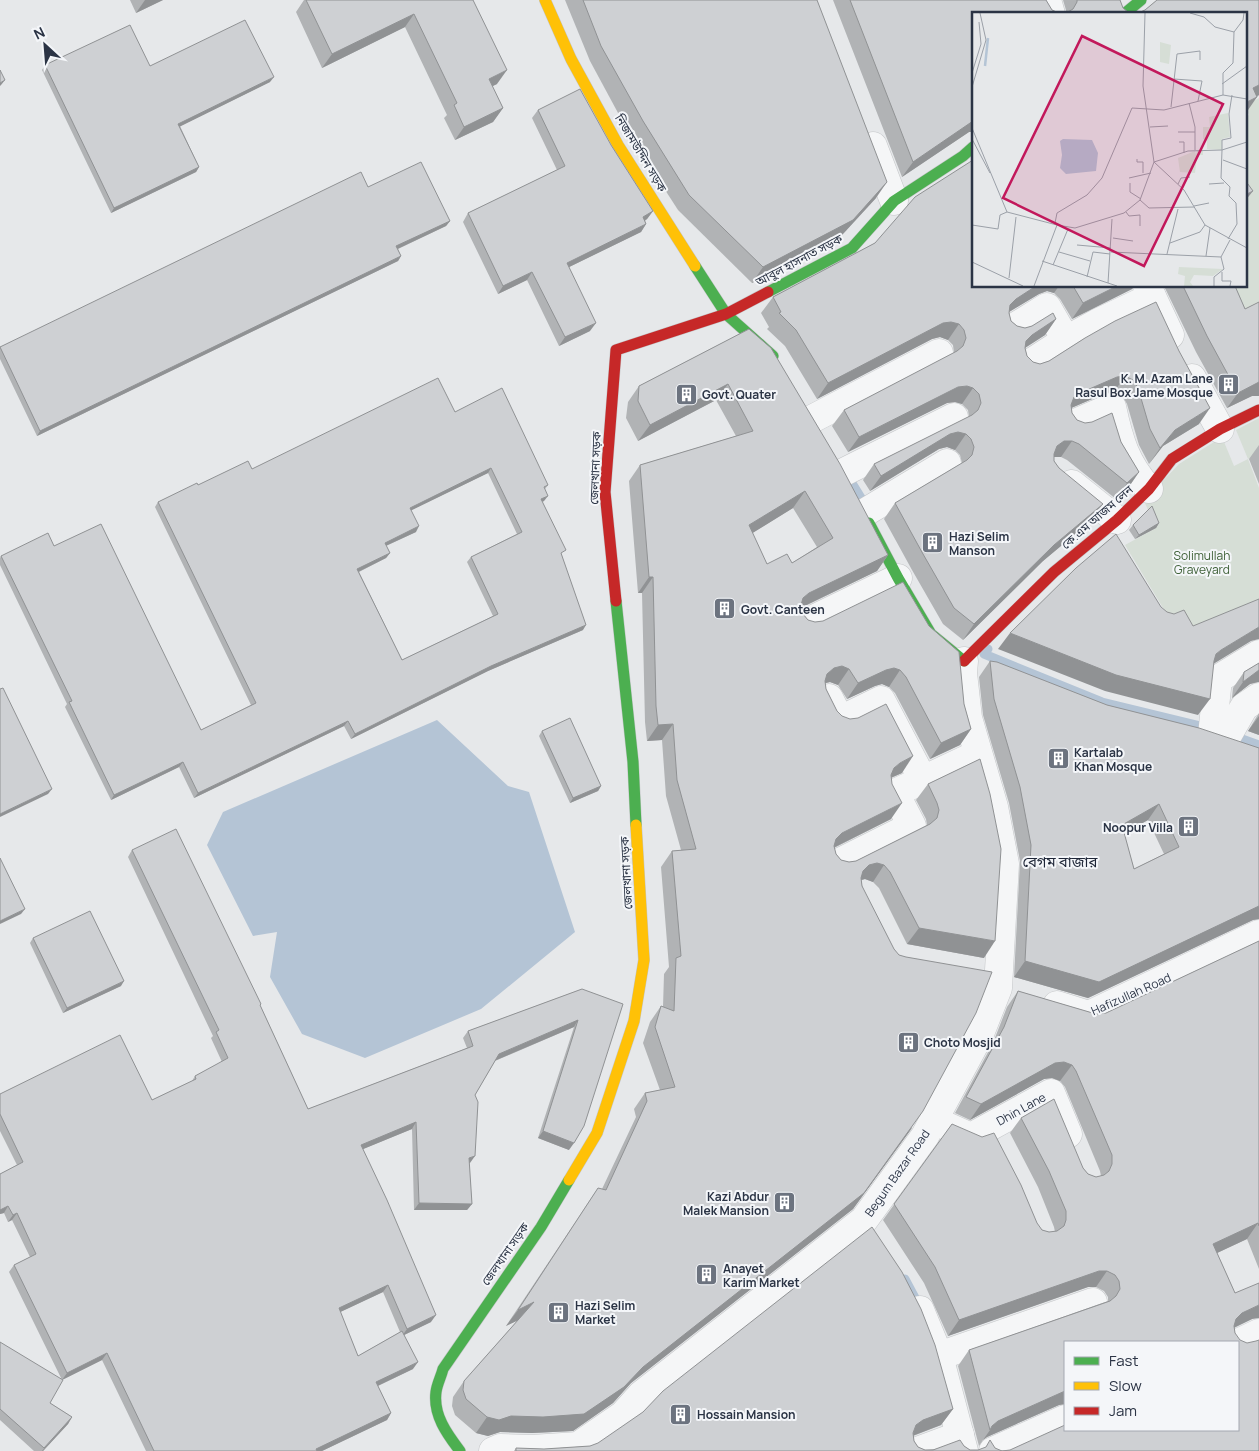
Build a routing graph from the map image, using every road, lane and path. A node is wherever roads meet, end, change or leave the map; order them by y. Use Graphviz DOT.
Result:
graph roads {
  1 [pos="545,0"];
  2 [pos="1141,0"];
  3 [pos="1126,12"];
  4 [pos="862,119"];
  5 [pos="972,147"];
  6 [pos="894,201"];
  7 [pos="1150,291"];
  8 [pos="726,314"];
  9 [pos="1013,328"];
  10 [pos="1066,340"];
  11 [pos="939,353"];
  12 [pos="777,362"];
  13 [pos="1029,364"];
  14 [pos="1259,410"];
  15 [pos="954,417"];
  16 [pos="810,419"];
  17 [pos="1075,423"];
  18 [pos="1220,429"];
  19 [pos="947,463"];
  20 [pos="1058,472"];
  21 [pos="842,473"];
  22 [pos="1149,489"];
  23 [pos="862,509"];
  24 [pos="1113,524"];
  25 [pos="1124,551"];
  26 [pos="898,578"];
  27 [pos="805,623"];
  28 [pos="1259,654"];
  29 [pos="972,662"];
  30 [pos="1259,697"];
  31 [pos="829,698"];
  32 [pos="978,754"];
  33 [pos="923,780"];
  34 [pos="838,863"];
  35 [pos="1259,934"];
  36 [pos="971,971"];
  37 [pos="999,982"];
  38 [pos="934,1120"];
  39 [pos="989,1127"];
  40 [pos="1002,1152"];
  41 [pos="1079,1160"];
  42 [pos="864,1220"];
  43 [pos="879,1243"];
  44 [pos="908,1286"];
  45 [pos="1092,1302"];
  46 [pos="1259,1333"];
  47 [pos="1239,1343"];
  48 [pos="939,1356"];
  49 [pos="1064,1419"];
  50 [pos="962,1443"];
  51 [pos="578,1449"];
  52 [pos="460,1451"];
  53 [pos="493,1451"];
  54 [pos="917,1451"];
  55 [pos="993,1451"];
  1 -- 8 [label="street, নিজামউদ্দিন সড়ক"];
  2 -- 3 [label="street"];
  4 -- 6 [label="street"];
  5 -- 6 [label="street, আবুল হাসনাত সড়ক"];
  6 -- 8 [label="street, আবুল হাসনাত সড়ক"];
  7 -- 10 [label="street"];
  7 -- 18 [label="street"];
  8 -- 12 [label="street, নিজামউদ্দিন সড়ক"];
  8 -- 52 [label="street, জেলখানা সড়ক"];
  9 -- 10 [label="street"];
  10 -- 13 [label="street"];
  11 -- 16 [label="street"];
  14 -- 18 [label="street, কে.এম আজম লেন"];
  15 -- 21 [label="street"];
  17 -- 22 [label="street"];
  18 -- 22 [label="street, কে.এম আজম লেন"];
  19 -- 23 [label="street"];
  20 -- 24 [label="street"];
  22 -- 24 [label="street, কে.এম আজম লেন"];
  23 -- 26 [label="street"];
  24 -- 25 [label="street"];
  24 -- 29 [label="street, কে.এম আজম লেন"];
  26 -- 27 [label="street"];
  26 -- 29 [label="street"];
  28 -- 30 [label="street"];
  29 -- 32 [label="street, Begum Bazar Road"];
  31 -- 33 [label="street"];
  32 -- 33 [label="street"];
  32 -- 37 [label="street, Begum Bazar Road"];
  33 -- 34 [label="street"];
  35 -- 37 [label="street, Hafizullah Road"];
  36 -- 37 [label="street, Hafizullah Road"];
  37 -- 38 [label="street, Begum Bazar Road"];
  38 -- 39 [label="street, Dhin Lane"];
  38 -- 42 [label="street, Begum Bazar Road"];
  39 -- 40 [label="street, Dhin Lane"];
  39 -- 41 [label="street, Dhin Lane"];
  42 -- 43 [label="street"];
  42 -- 51 [label="street, Begum Bazar Road"];
  44 -- 48 [label="street"];
  45 -- 48 [label="street"];
  46 -- 47 [label="street"];
  48 -- 50 [label="street"];
  49 -- 55 [label="street"];
  50 -- 54 [label="street"];
  51 -- 53 [label="street, Begum Bazar Road"];
}
